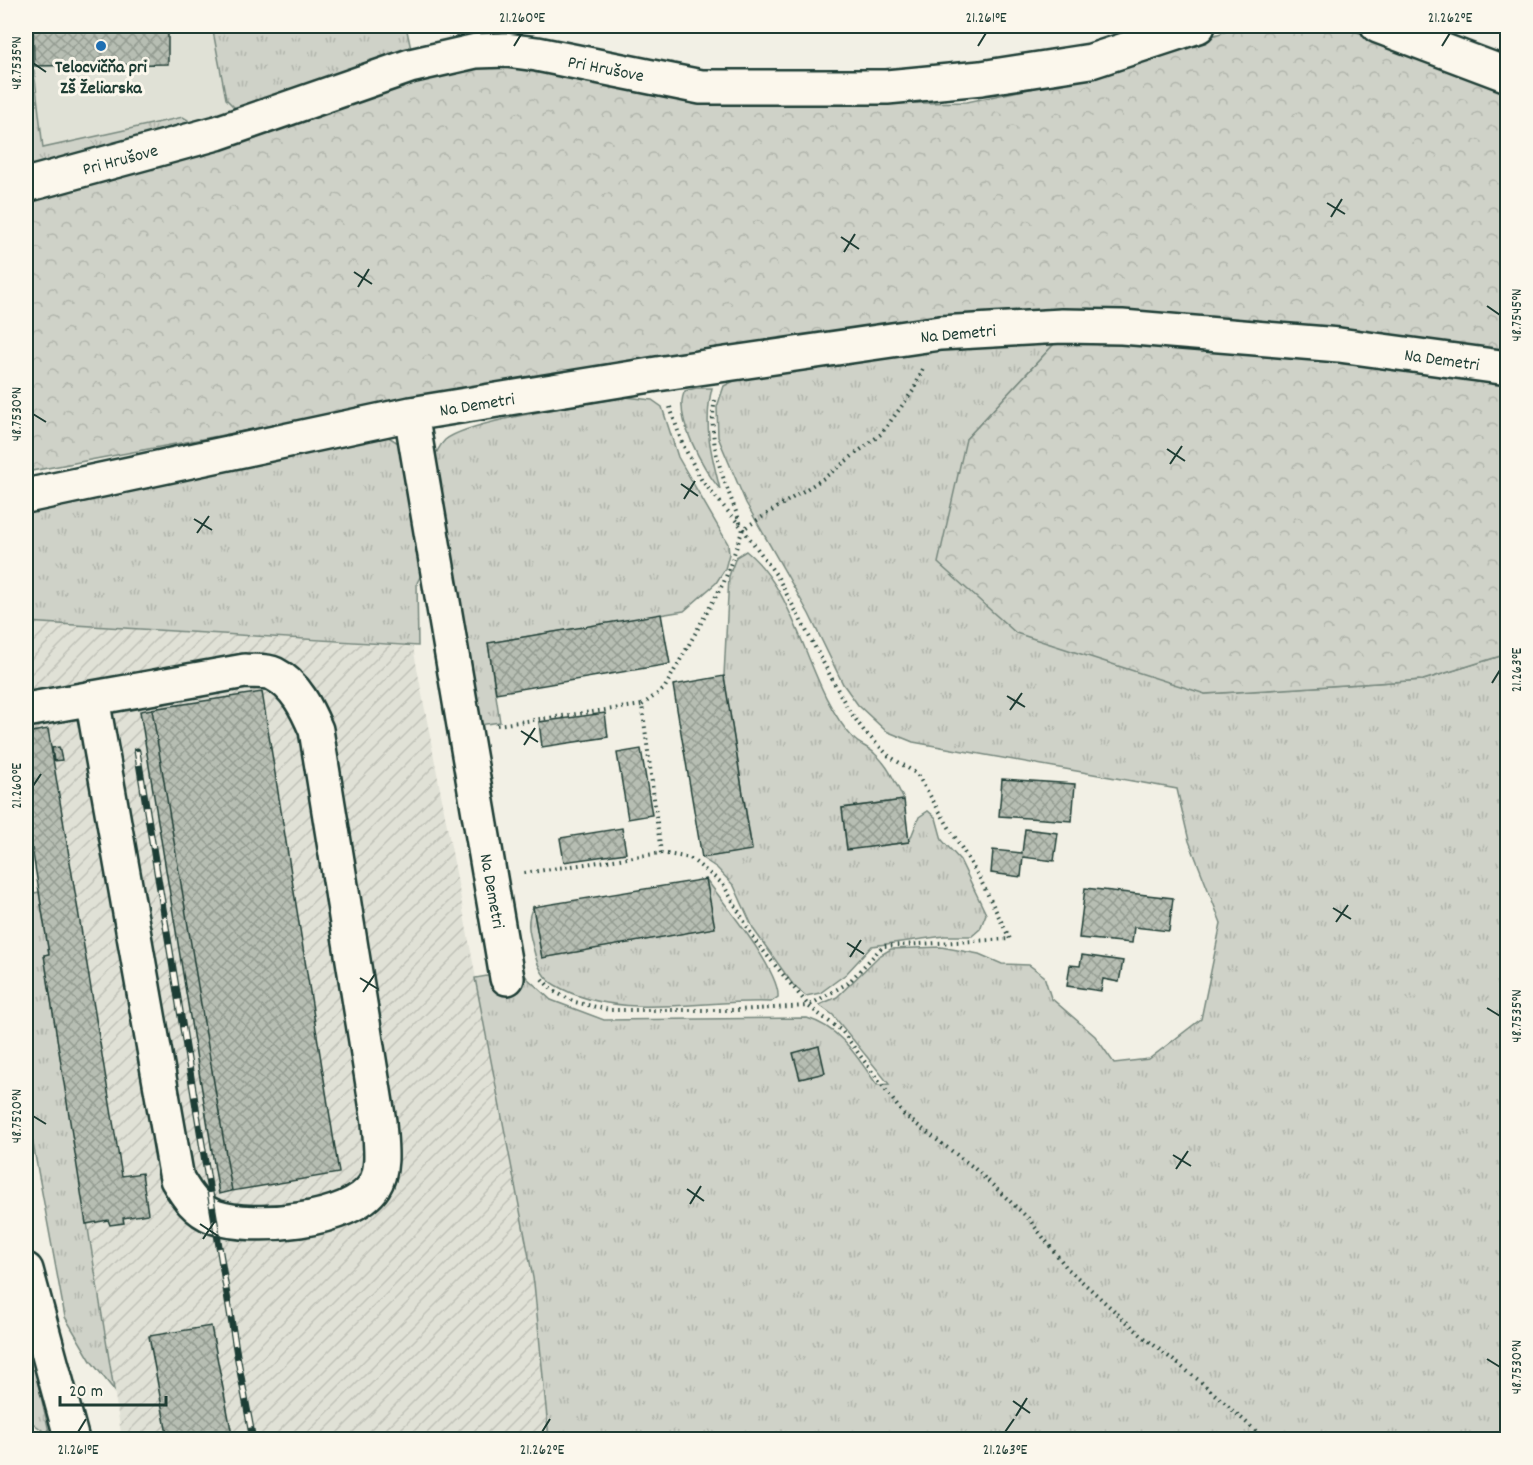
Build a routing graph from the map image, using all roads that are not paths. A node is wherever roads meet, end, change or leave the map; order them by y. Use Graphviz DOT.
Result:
graph roads {
  1 [pos="1198,26"];
  2 [pos="1378,26"];
  3 [pos="1508,75"];
  4 [pos="26,185"];
  5 [pos="1508,368"];
  6 [pos="411,414"];
  7 [pos="26,496"];
  8 [pos="92,698"];
  9 [pos="26,710"];
  10 [pos="507,978"];
  11 [pos="26,1270"];
  12 [pos="72,1440"];
  1 -- 4 [label="street, Pri Hrušove"];
  2 -- 3 [label="street"];
  5 -- 6 [label="street, Na Demetri"];
  6 -- 7 [label="street, Na Demetri"];
  6 -- 10 [label="street, Na Demetri"];
  8 -- 8 [label="street"];
  8 -- 9 [label="street"];
  11 -- 12 [label="street"];
}
